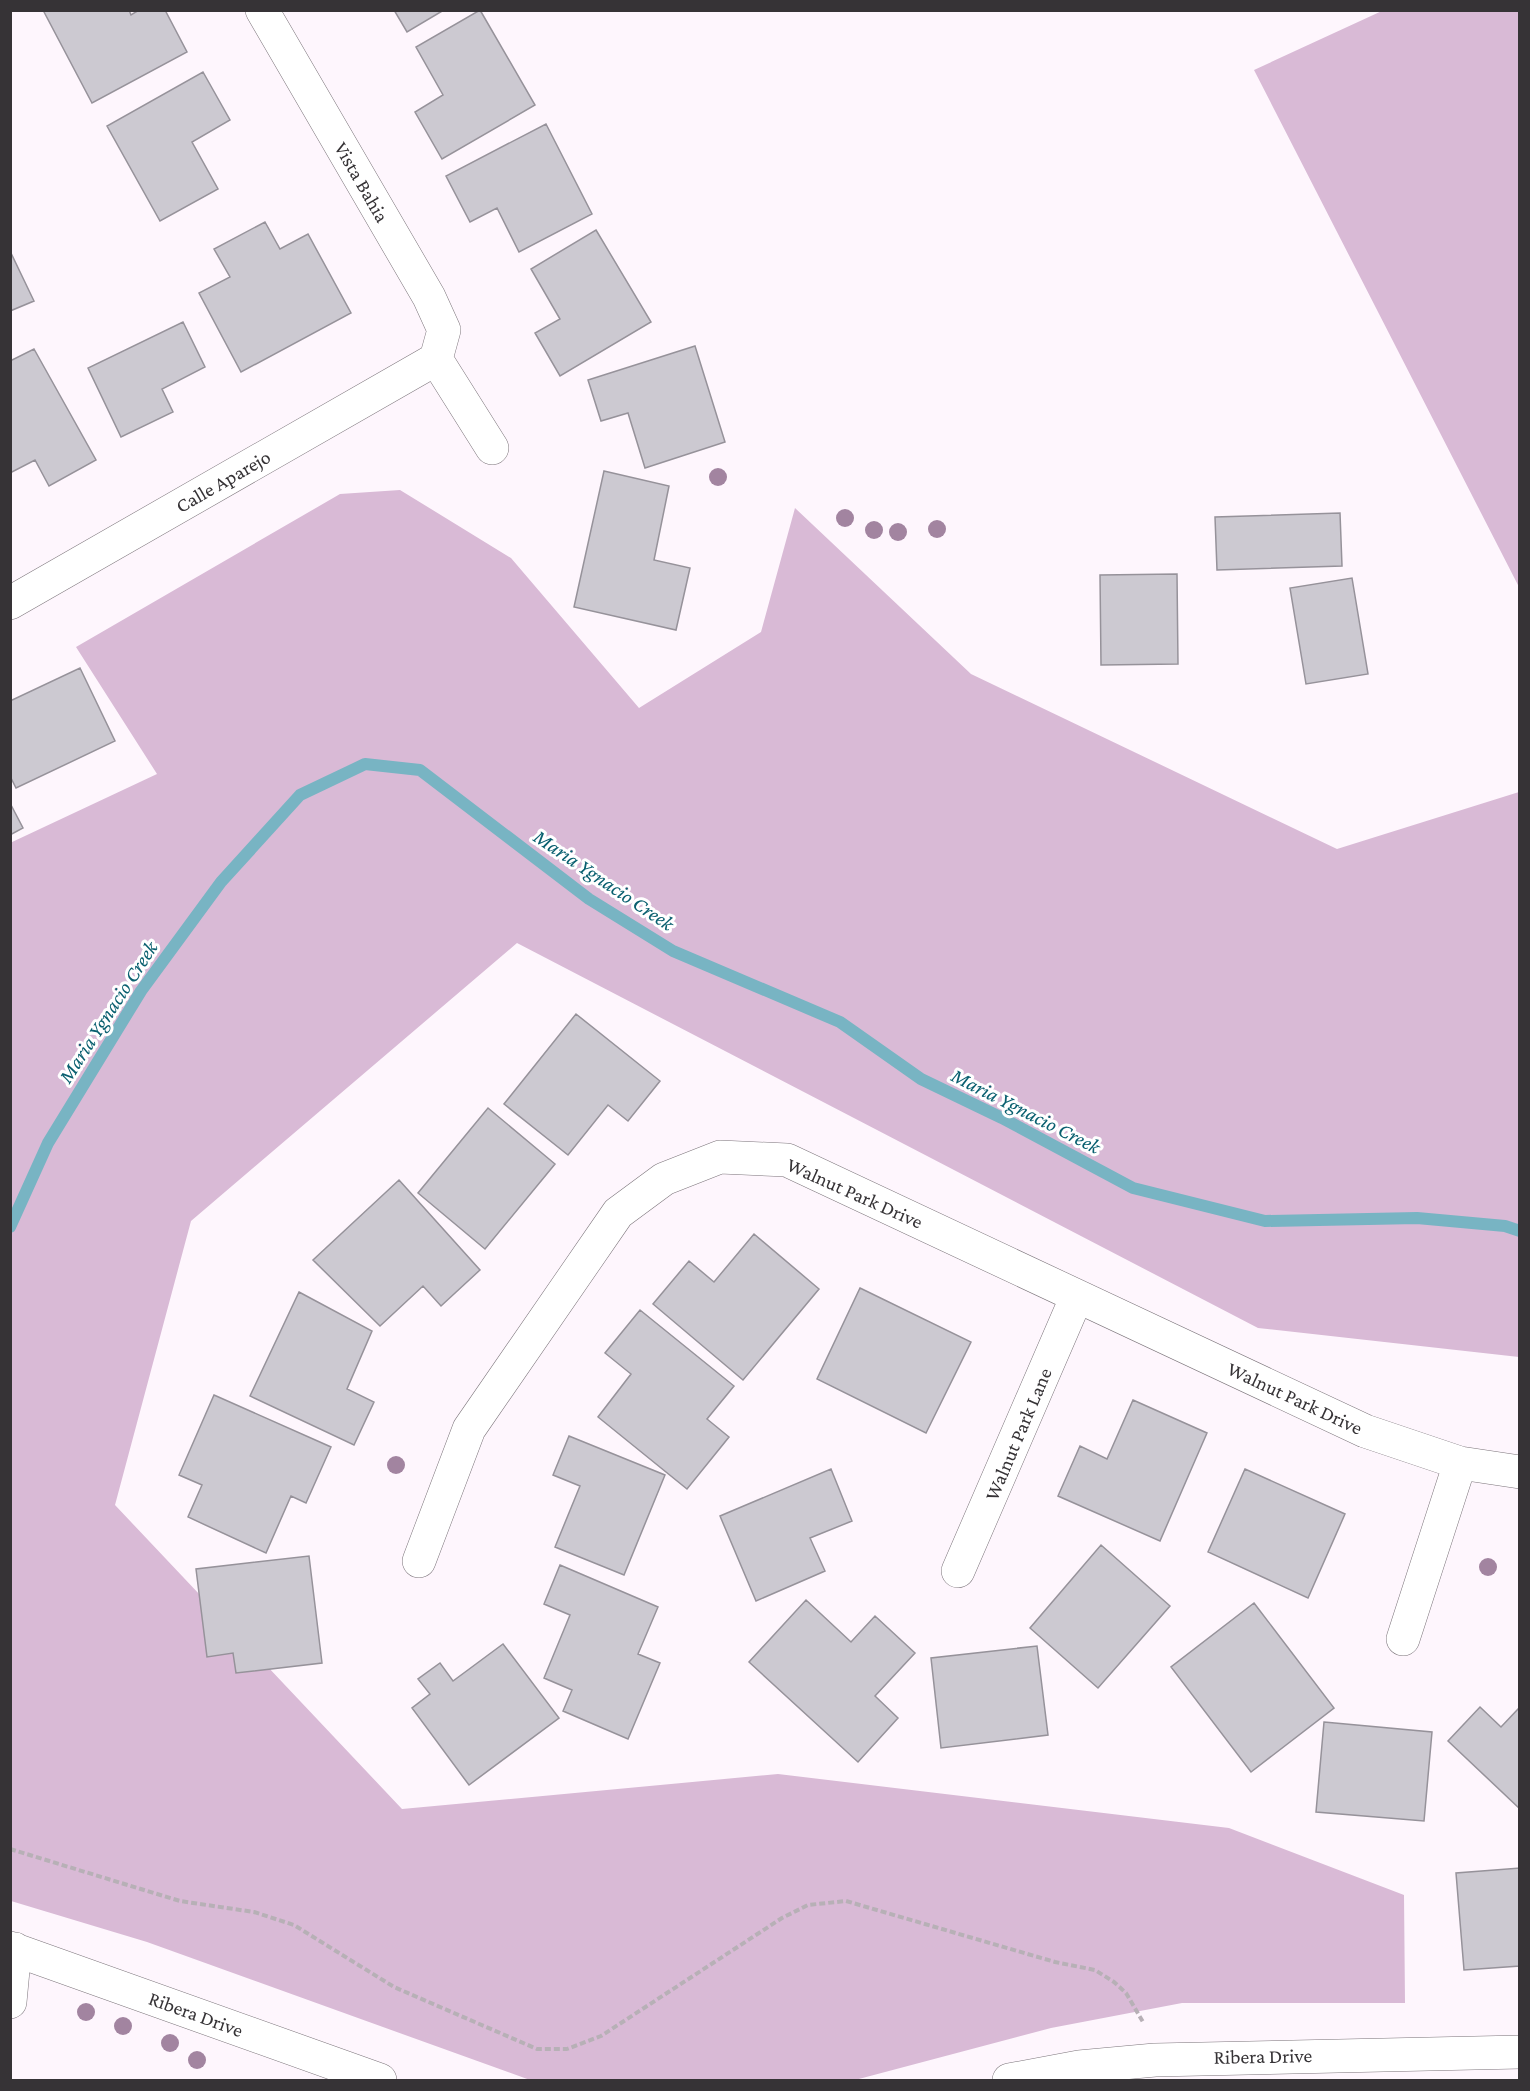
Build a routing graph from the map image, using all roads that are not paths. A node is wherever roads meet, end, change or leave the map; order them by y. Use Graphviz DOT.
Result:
graph roads {
  1 [pos="262,10"];
  2 [pos="436,359"];
  3 [pos="492,448"];
  4 [pos="10,603"];
  5 [pos="1077,1296"];
  6 [pos="1460,1464"];
  7 [pos="1520,1472"];
  8 [pos="419,1562"];
  9 [pos="958,1571"];
  10 [pos="1403,1639"];
  11 [pos="13,1948"];
  12 [pos="10,2002"];
  13 [pos="1520,2052"];
  14 [pos="1222,2069"];
  15 [pos="380,2080"];
  16 [pos="1009,2080"];
  1 -- 2 [label="street, Vista Bahia"];
  2 -- 3 [label="street"];
  2 -- 4 [label="street, Calle Aparejo"];
  5 -- 6 [label="street, Walnut Park Drive"];
  5 -- 8 [label="street, Walnut Park Drive"];
  5 -- 9 [label="street, Walnut Park Lane"];
  6 -- 7 [label="street, Walnut Park Drive"];
  6 -- 10 [label="street"];
  11 -- 12 [label="street"];
  11 -- 15 [label="street, Ribera Drive"];
  13 -- 14 [label="street, Ribera Drive"];
  14 -- 16 [label="street, Ribera Drive"];
}
